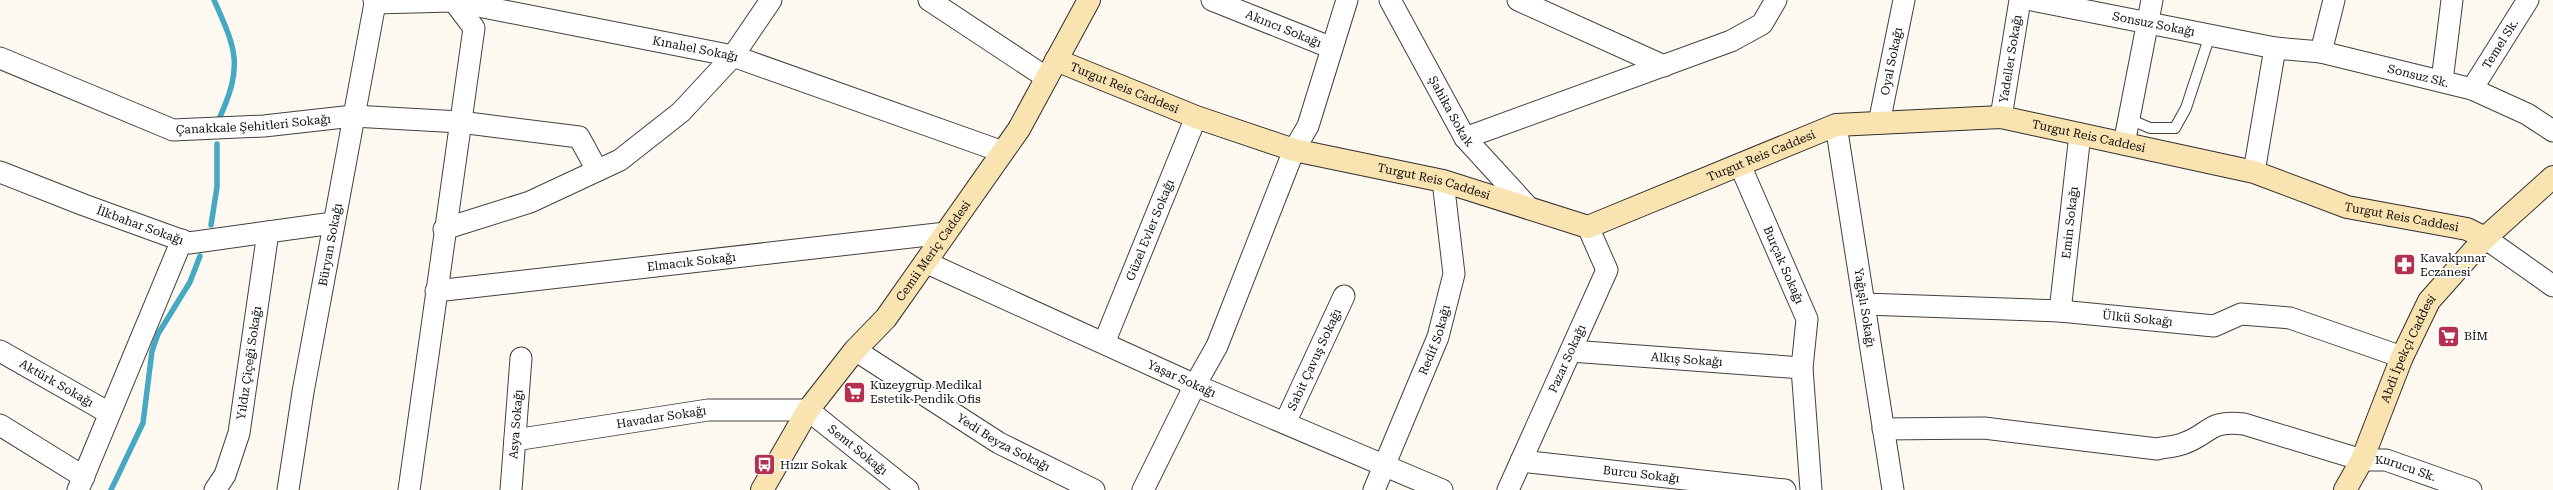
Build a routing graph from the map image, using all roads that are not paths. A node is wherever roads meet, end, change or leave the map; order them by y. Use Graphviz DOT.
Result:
graph roads {
  1 [pos="453,0"];
  2 [pos="771,0"];
  3 [pos="930,0"];
  4 [pos="1089,0"];
  5 [pos="1212,0"];
  6 [pos="1347,0"];
  7 [pos="1390,0"];
  8 [pos="1518,0"];
  9 [pos="1776,0"];
  10 [pos="1904,0"];
  11 [pos="2020,0"];
  12 [pos="2032,0"];
  13 [pos="2152,0"];
  14 [pos="2334,0"];
  15 [pos="2452,0"];
  16 [pos="2528,0"];
  17 [pos="374,1"];
  18 [pos="2146,23"];
  19 [pos="2210,35"];
  20 [pos="1332,48"];
  21 [pos="2275,48"];
  22 [pos="2321,52"];
  23 [pos="732,56"];
  24 [pos="0,58"];
  25 [pos="1664,66"];
  26 [pos="1052,69"];
  27 [pos="2442,81"];
  28 [pos="2472,89"];
  29 [pos="353,116"];
  30 [pos="1196,116"];
  31 [pos="2001,117"];
  32 [pos="2128,119"];
  33 [pos="460,122"];
  34 [pos="1879,123"];
  35 [pos="1836,126"];
  36 [pos="2553,131"];
  37 [pos="2080,134"];
  38 [pos="1464,138"];
  39 [pos="2124,144"];
  40 [pos="1294,150"];
  41 [pos="1003,152"];
  42 [pos="1740,165"];
  43 [pos="598,170"];
  44 [pos="0,172"];
  45 [pos="2254,172"];
  46 [pos="2553,177"];
  47 [pos="1443,181"];
  48 [pos="1530,209"];
  49 [pos="333,223"];
  50 [pos="1588,227"];
  51 [pos="444,229"];
  52 [pos="268,232"];
  53 [pos="946,233"];
  54 [pos="2485,238"];
  55 [pos="182,240"];
  56 [pos="925,262"];
  57 [pos="2553,286"];
  58 [pos="436,291"];
  59 [pos="1344,296"];
  60 [pos="1864,304"];
  61 [pos="2060,311"];
  62 [pos="1104,343"];
  63 [pos="855,350"];
  64 [pos="1571,350"];
  65 [pos="1,356"];
  66 [pos="2402,357"];
  67 [pos="521,358"];
  68 [pos="1802,368"];
  69 [pos="1195,385"];
  70 [pos="808,410"];
  71 [pos="109,413"];
  72 [pos="1285,423"];
  73 [pos="0,425"];
  74 [pos="1883,429"];
  75 [pos="515,440"];
  76 [pos="2362,460"];
  77 [pos="1521,461"];
  78 [pos="1383,465"];
  79 [pos="81,484"];
  80 [pos="215,490"];
  81 [pos="288,490"];
  82 [pos="409,490"];
  83 [pos="511,490"];
  84 [pos="762,490"];
  85 [pos="908,490"];
  86 [pos="1094,490"];
  87 [pos="1143,490"];
  88 [pos="1374,490"];
  89 [pos="1442,490"];
  90 [pos="1508,490"];
  91 [pos="1785,490"];
  92 [pos="1811,490"];
  93 [pos="1892,490"];
  94 [pos="2345,490"];
  95 [pos="2471,490"];
  1 -- 17 [label="street, Kınalıel Sokağı"];
  1 -- 23 [label="street, Kınalıel Sokağı"];
  1 -- 33 [label="street"];
  2 -- 23 [label="street"];
  3 -- 26 [label="street"];
  4 -- 26 [label="street, Cemii Meriç Caddesi"];
  5 -- 20 [label="street, Akıncı Sokağı"];
  6 -- 20 [label="street"];
  7 -- 38 [label="street, Şahika Sokak"];
  8 -- 25 [label="street"];
  9 -- 25 [label="street"];
  10 -- 34 [label="street, Oyal Sokağı"];
  11 -- 31 [label="street, Yadeller Sokağı"];
  12 -- 18 [label="street, Sonsuz Sokağı"];
  13 -- 18 [label="street"];
  14 -- 22 [label="street"];
  15 -- 27 [label="street"];
  16 -- 28 [label="street, Temel Sk."];
  17 -- 29 [label="street, Büryan Sokağı"];
  18 -- 19 [label="street, Sonsuz Sokağı"];
  18 -- 32 [label="street"];
  19 -- 21 [label="street, Sonsuz Sokağı"];
  19 -- 32 [label="lane"];
  20 -- 40 [label="street"];
  21 -- 22 [label="street, Sonsuz Sk."];
  21 -- 45 [label="street"];
  22 -- 27 [label="street, Sonsuz Sk."];
  23 -- 41 [label="street, Kınalıel Sokağı"];
  23 -- 43 [label="street"];
  24 -- 29 [label="street, Çanakkale Şehitleri Sokağı"];
  25 -- 38 [label="street"];
  26 -- 30 [label="street, Turgut Reis Caddesi"];
  26 -- 41 [label="street, Cemii Meriç Caddesi"];
  27 -- 28 [label="street, Sonsuz Sk."];
  28 -- 36 [label="street, Sonsuz Sk."];
  29 -- 33 [label="street, Çanakkale Şehitleri Sokağı"];
  29 -- 49 [label="street, Büryan Sokağı"];
  30 -- 40 [label="street, Turgut Reis Caddesi"];
  30 -- 62 [label="street, Güzel Evler Sokağı"];
  31 -- 34 [label="street, Turgut Reis Caddesi"];
  31 -- 37 [label="street, Turgut Reis Caddesi"];
  32 -- 39 [label="street"];
  33 -- 43 [label="street, Çanakkale Şehitleri Sokağı"];
  33 -- 51 [label="street"];
  34 -- 35 [label="street, Turgut Reis Caddesi"];
  35 -- 42 [label="street, Turgut Reis Caddesi"];
  35 -- 60 [label="street, Yağışlı Sokağı"];
  37 -- 39 [label="street, Turgut Reis Caddesi"];
  37 -- 61 [label="street, Emin Sokağı"];
  38 -- 48 [label="street, Şahika Sokak"];
  39 -- 45 [label="street, Turgut Reis Caddesi"];
  40 -- 47 [label="street, Turgut Reis Caddesi"];
  40 -- 69 [label="street"];
  41 -- 53 [label="street, Cemii Meriç Caddesi"];
  42 -- 50 [label="street, Turgut Reis Caddesi"];
  42 -- 68 [label="street, Burçak Sokağı"];
  43 -- 51 [label="street"];
  44 -- 55 [label="street, İlkbahar Sokağı"];
  45 -- 54 [label="street, Turgut Reis Caddesi"];
  46 -- 54 [label="street, Abdi İpekçi Caddesi"];
  47 -- 48 [label="street, Turgut Reis Caddesi"];
  47 -- 78 [label="street, Redif Sokağı"];
  48 -- 50 [label="street, Turgut Reis Caddesi"];
  49 -- 52 [label="street, İlkbahar Sokağı"];
  49 -- 81 [label="street, Büryan Sokağı"];
  50 -- 64 [label="street, Pazar Sokağı"];
  51 -- 58 [label="street"];
  52 -- 55 [label="street, İlkbahar Sokağı"];
  52 -- 80 [label="street, Yıldız Çiçeği Sokağı"];
  53 -- 56 [label="street, Cemii Meriç Caddesi"];
  53 -- 58 [label="street, Elmacık Sokağı"];
  54 -- 57 [label="street"];
  54 -- 66 [label="street, Abdi İpekçi Caddesi"];
  55 -- 71 [label="street"];
  56 -- 62 [label="street, Yaşar Sokağı"];
  56 -- 63 [label="street, Cemii Meriç Caddesi"];
  58 -- 82 [label="street"];
  59 -- 72 [label="street, Sabit Çavuş Sokağı"];
  60 -- 61 [label="street, Ülkü Sokağı"];
  60 -- 74 [label="street, Yağışlı Sokağı"];
  61 -- 66 [label="street, Ülkü Sokağı"];
  62 -- 69 [label="street, Yaşar Sokağı"];
  63 -- 70 [label="street, Cemii Meriç Caddesi"];
  63 -- 86 [label="street, Yedi Beyza Sokağı"];
  64 -- 68 [label="street, Alkış Sokağı"];
  64 -- 77 [label="street, Pazar Sokağı"];
  65 -- 71 [label="street, Aktürk Sokağı"];
  66 -- 76 [label="street, Abdi İpekçi Caddesi"];
  67 -- 75 [label="street, Asya Sokağı"];
  68 -- 92 [label="street, Burçak Sokağı"];
  69 -- 72 [label="street, Yaşar Sokağı"];
  69 -- 87 [label="street"];
  70 -- 75 [label="street, Havadar Sokağı"];
  70 -- 84 [label="street, Cemii Meriç Caddesi"];
  70 -- 85 [label="street, Semt Sokağı"];
  71 -- 79 [label="street"];
  72 -- 78 [label="street, Yaşar Sokağı"];
  73 -- 79 [label="street"];
  74 -- 76 [label="street, Kurucu Sk."];
  74 -- 93 [label="street, Yağışlı Sokağı"];
  75 -- 83 [label="street, Asya Sokağı"];
  76 -- 94 [label="street, Abdi İpekçi Caddesi"];
  76 -- 95 [label="street, Kurucu Sk."];
  77 -- 90 [label="street, Pazar Sokağı"];
  77 -- 91 [label="street, Burcu Sokağı"];
  78 -- 88 [label="street, Redif Sokağı"];
  78 -- 89 [label="street, Yaşar Sokağı"];
}
